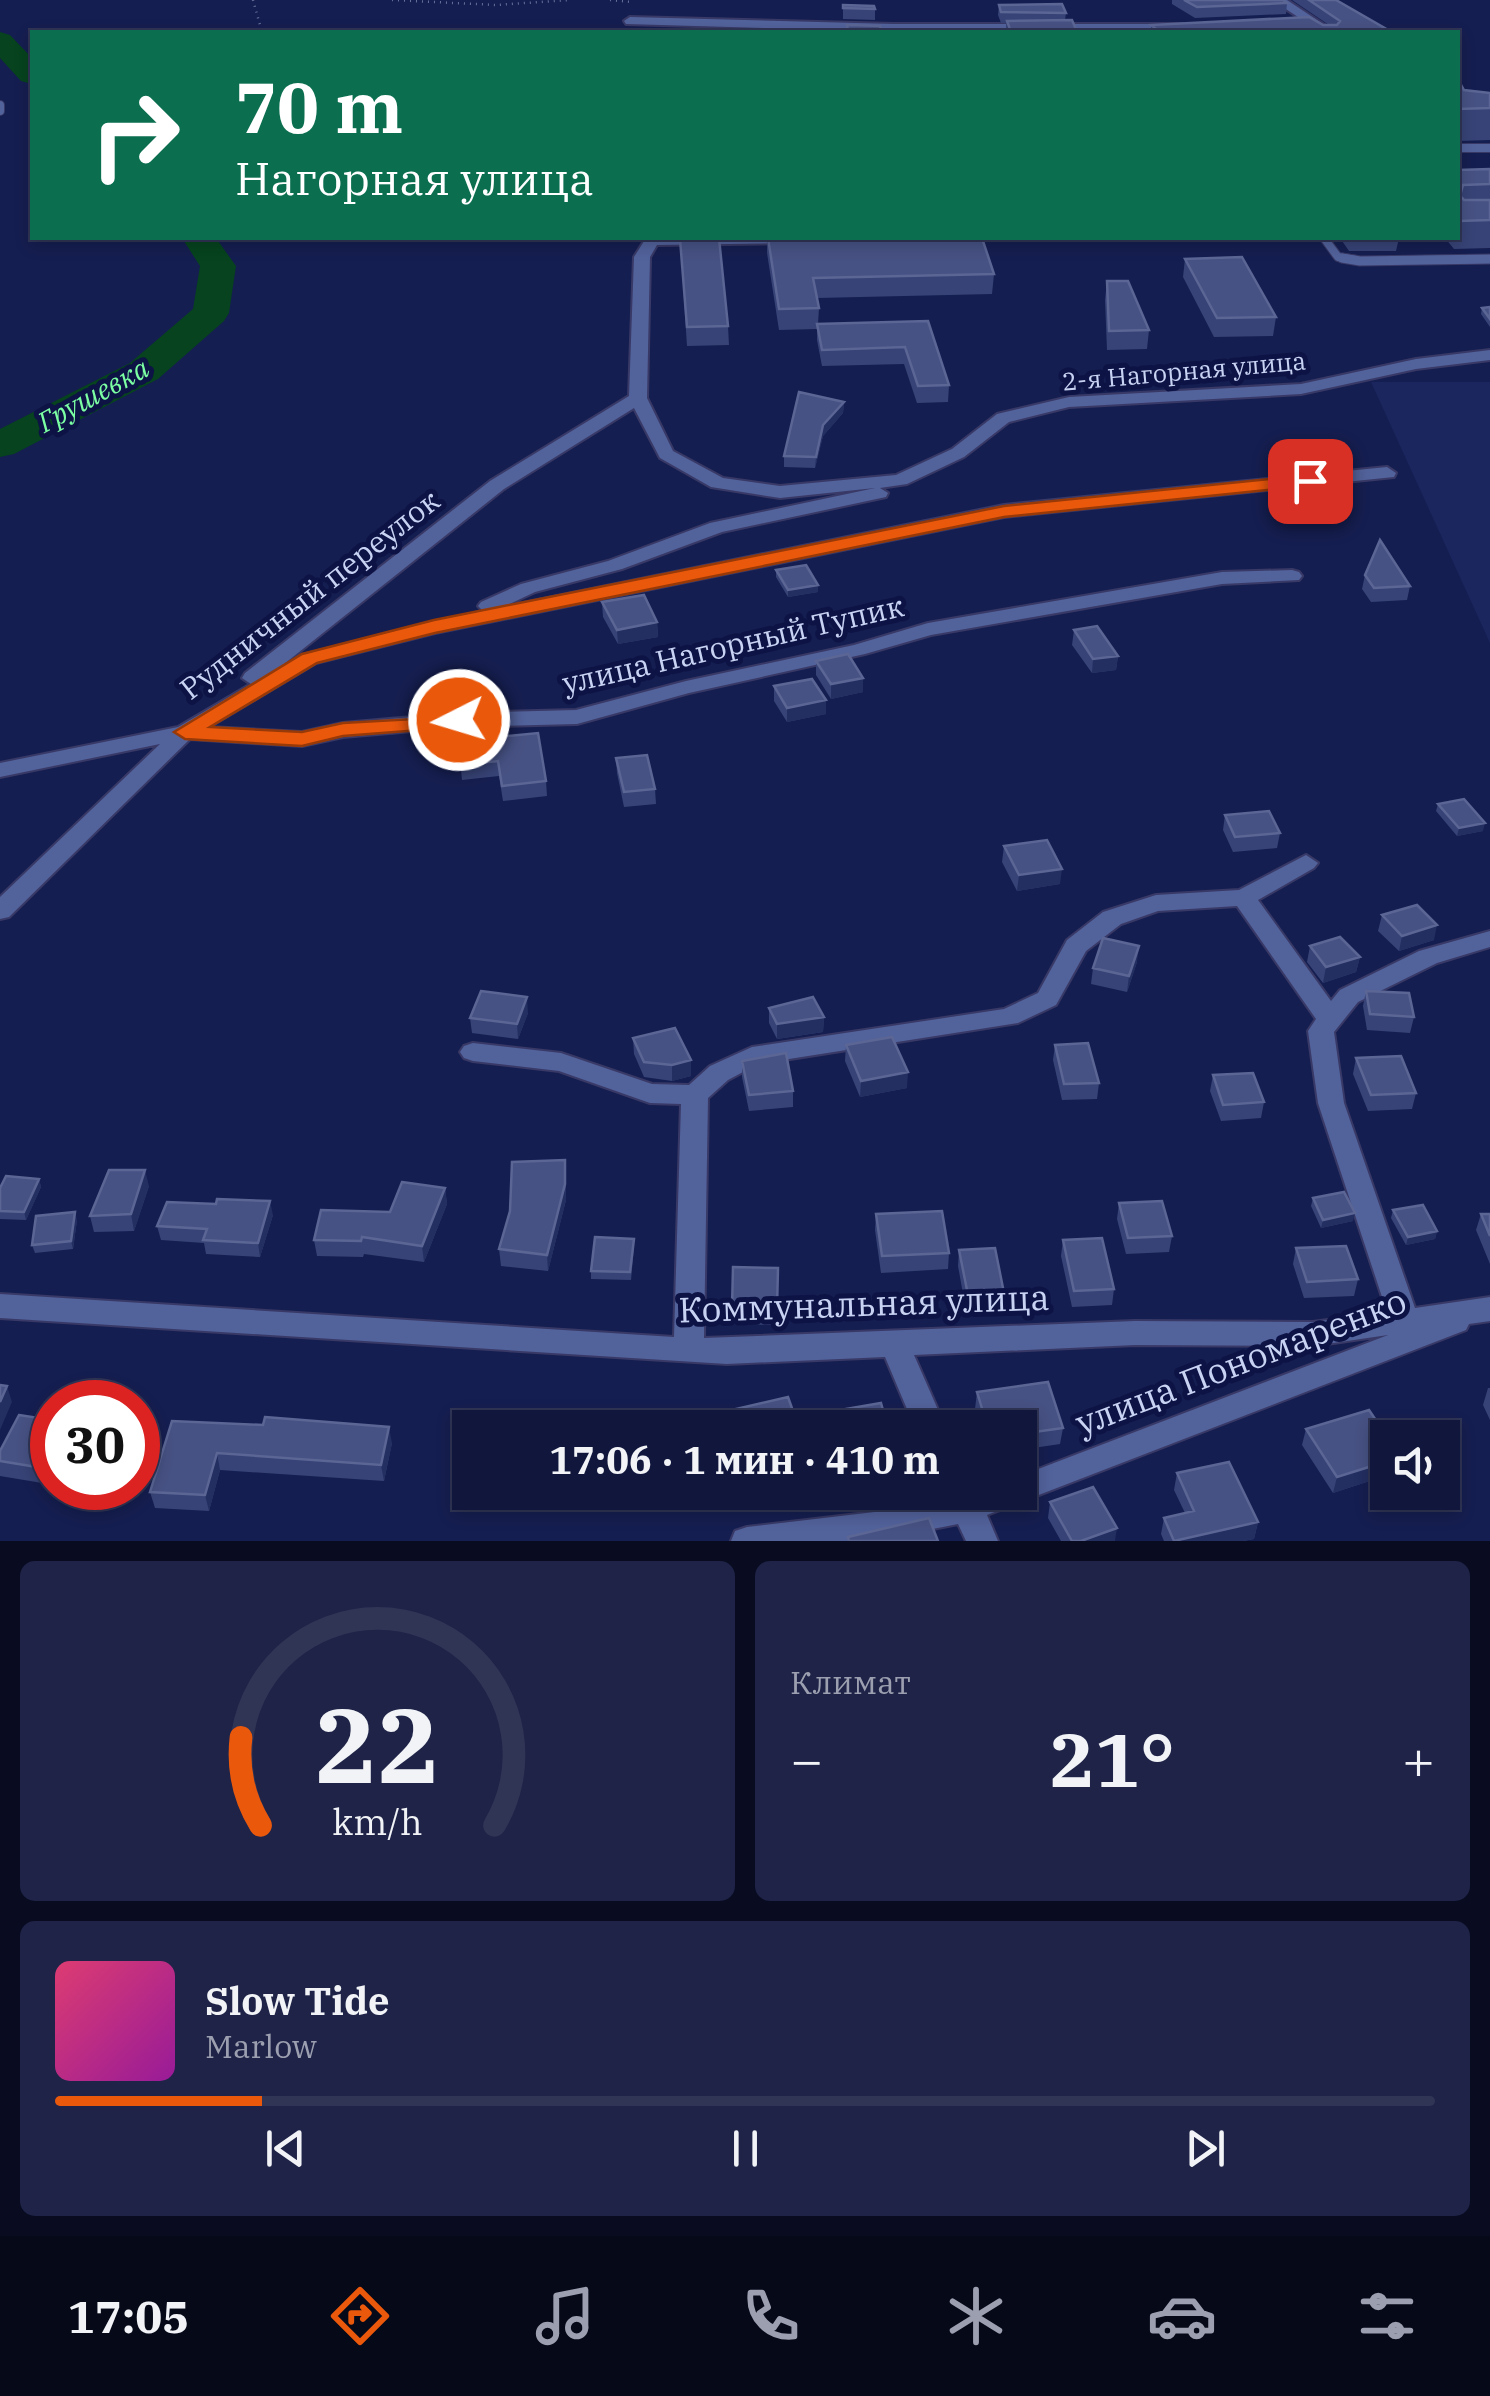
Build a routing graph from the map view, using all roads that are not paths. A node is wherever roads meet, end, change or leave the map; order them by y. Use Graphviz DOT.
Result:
graph roads {
  1 [pos="1278,0"];
  2 [pos="644,3"];
  3 [pos="1310,20"];
  4 [pos="1292,22"];
  5 [pos="628,27"];
  6 [pos="1201,28"];
  7 [pos="927,30"];
  8 [pos="1166,30"];
  9 [pos="1327,30"];
  10 [pos="1460,148"];
  11 [pos="1490,148"];
  12 [pos="650,240"];
  13 [pos="1325,240"];
  14 [pos="1490,259"];
  15 [pos="1490,355"];
  16 [pos="638,398"];
  17 [pos="1387,473"];
  18 [pos="900,480"];
  19 [pos="1292,576"];
  20 [pos="434,627"];
  21 [pos="185,732"];
  22 [pos="0,770"];
  23 [pos="1306,862"];
  24 [pos="1244,898"];
  25 [pos="0,911"];
  26 [pos="1490,940"];
  27 [pos="1330,1020"];
  28 [pos="473,1052"];
  29 [pos="696,1096"];
  30 [pos="0,1306"];
  31 [pos="1490,1309"];
  32 [pos="1405,1321"];
  33 [pos="894,1344"];
  34 [pos="689,1350"];
  35 [pos="923,1410"];
  36 [pos="1037,1483"];
  37 [pos="931,1510"];
  38 [pos="968,1510"];
  39 [pos="748,1541"];
  40 [pos="982,1541"];
  1 -- 3 [label="street"];
  2 -- 5 [label="street"];
  3 -- 4 [label="street"];
  3 -- 9 [label="street"];
  5 -- 7 [label="street"];
  6 -- 8 [label="street"];
  10 -- 11 [label="lane"];
  12 -- 16 [label="street"];
  13 -- 14 [label="lane"];
  15 -- 18 [label="street, 2-я Нагорная улица"];
  16 -- 18 [label="street, 2-я Нагорная улица"];
  16 -- 21 [label="street, Рудничный переулок"];
  17 -- 20 [label="street"];
  18 -- 20 [label="street"];
  19 -- 21 [label="street, улица Нагорный Тупик"];
  20 -- 21 [label="street"];
  21 -- 22 [label="street"];
  21 -- 25 [label="street, Рудничный переулок"];
  23 -- 24 [label="street"];
  24 -- 27 [label="street"];
  24 -- 29 [label="street"];
  26 -- 27 [label="street"];
  27 -- 32 [label="street"];
  28 -- 29 [label="street"];
  29 -- 34 [label="street"];
  30 -- 34 [label="street, Коммунальная улица"];
  31 -- 32 [label="street, Коммунальная улица"];
  31 -- 36 [label="street, улица Пономаренко"];
  32 -- 33 [label="street, Коммунальная улица"];
  33 -- 34 [label="street, Коммунальная улица"];
  33 -- 35 [label="street"];
  37 -- 39 [label="street, улица Пономаренко"];
  38 -- 40 [label="street"];
}
